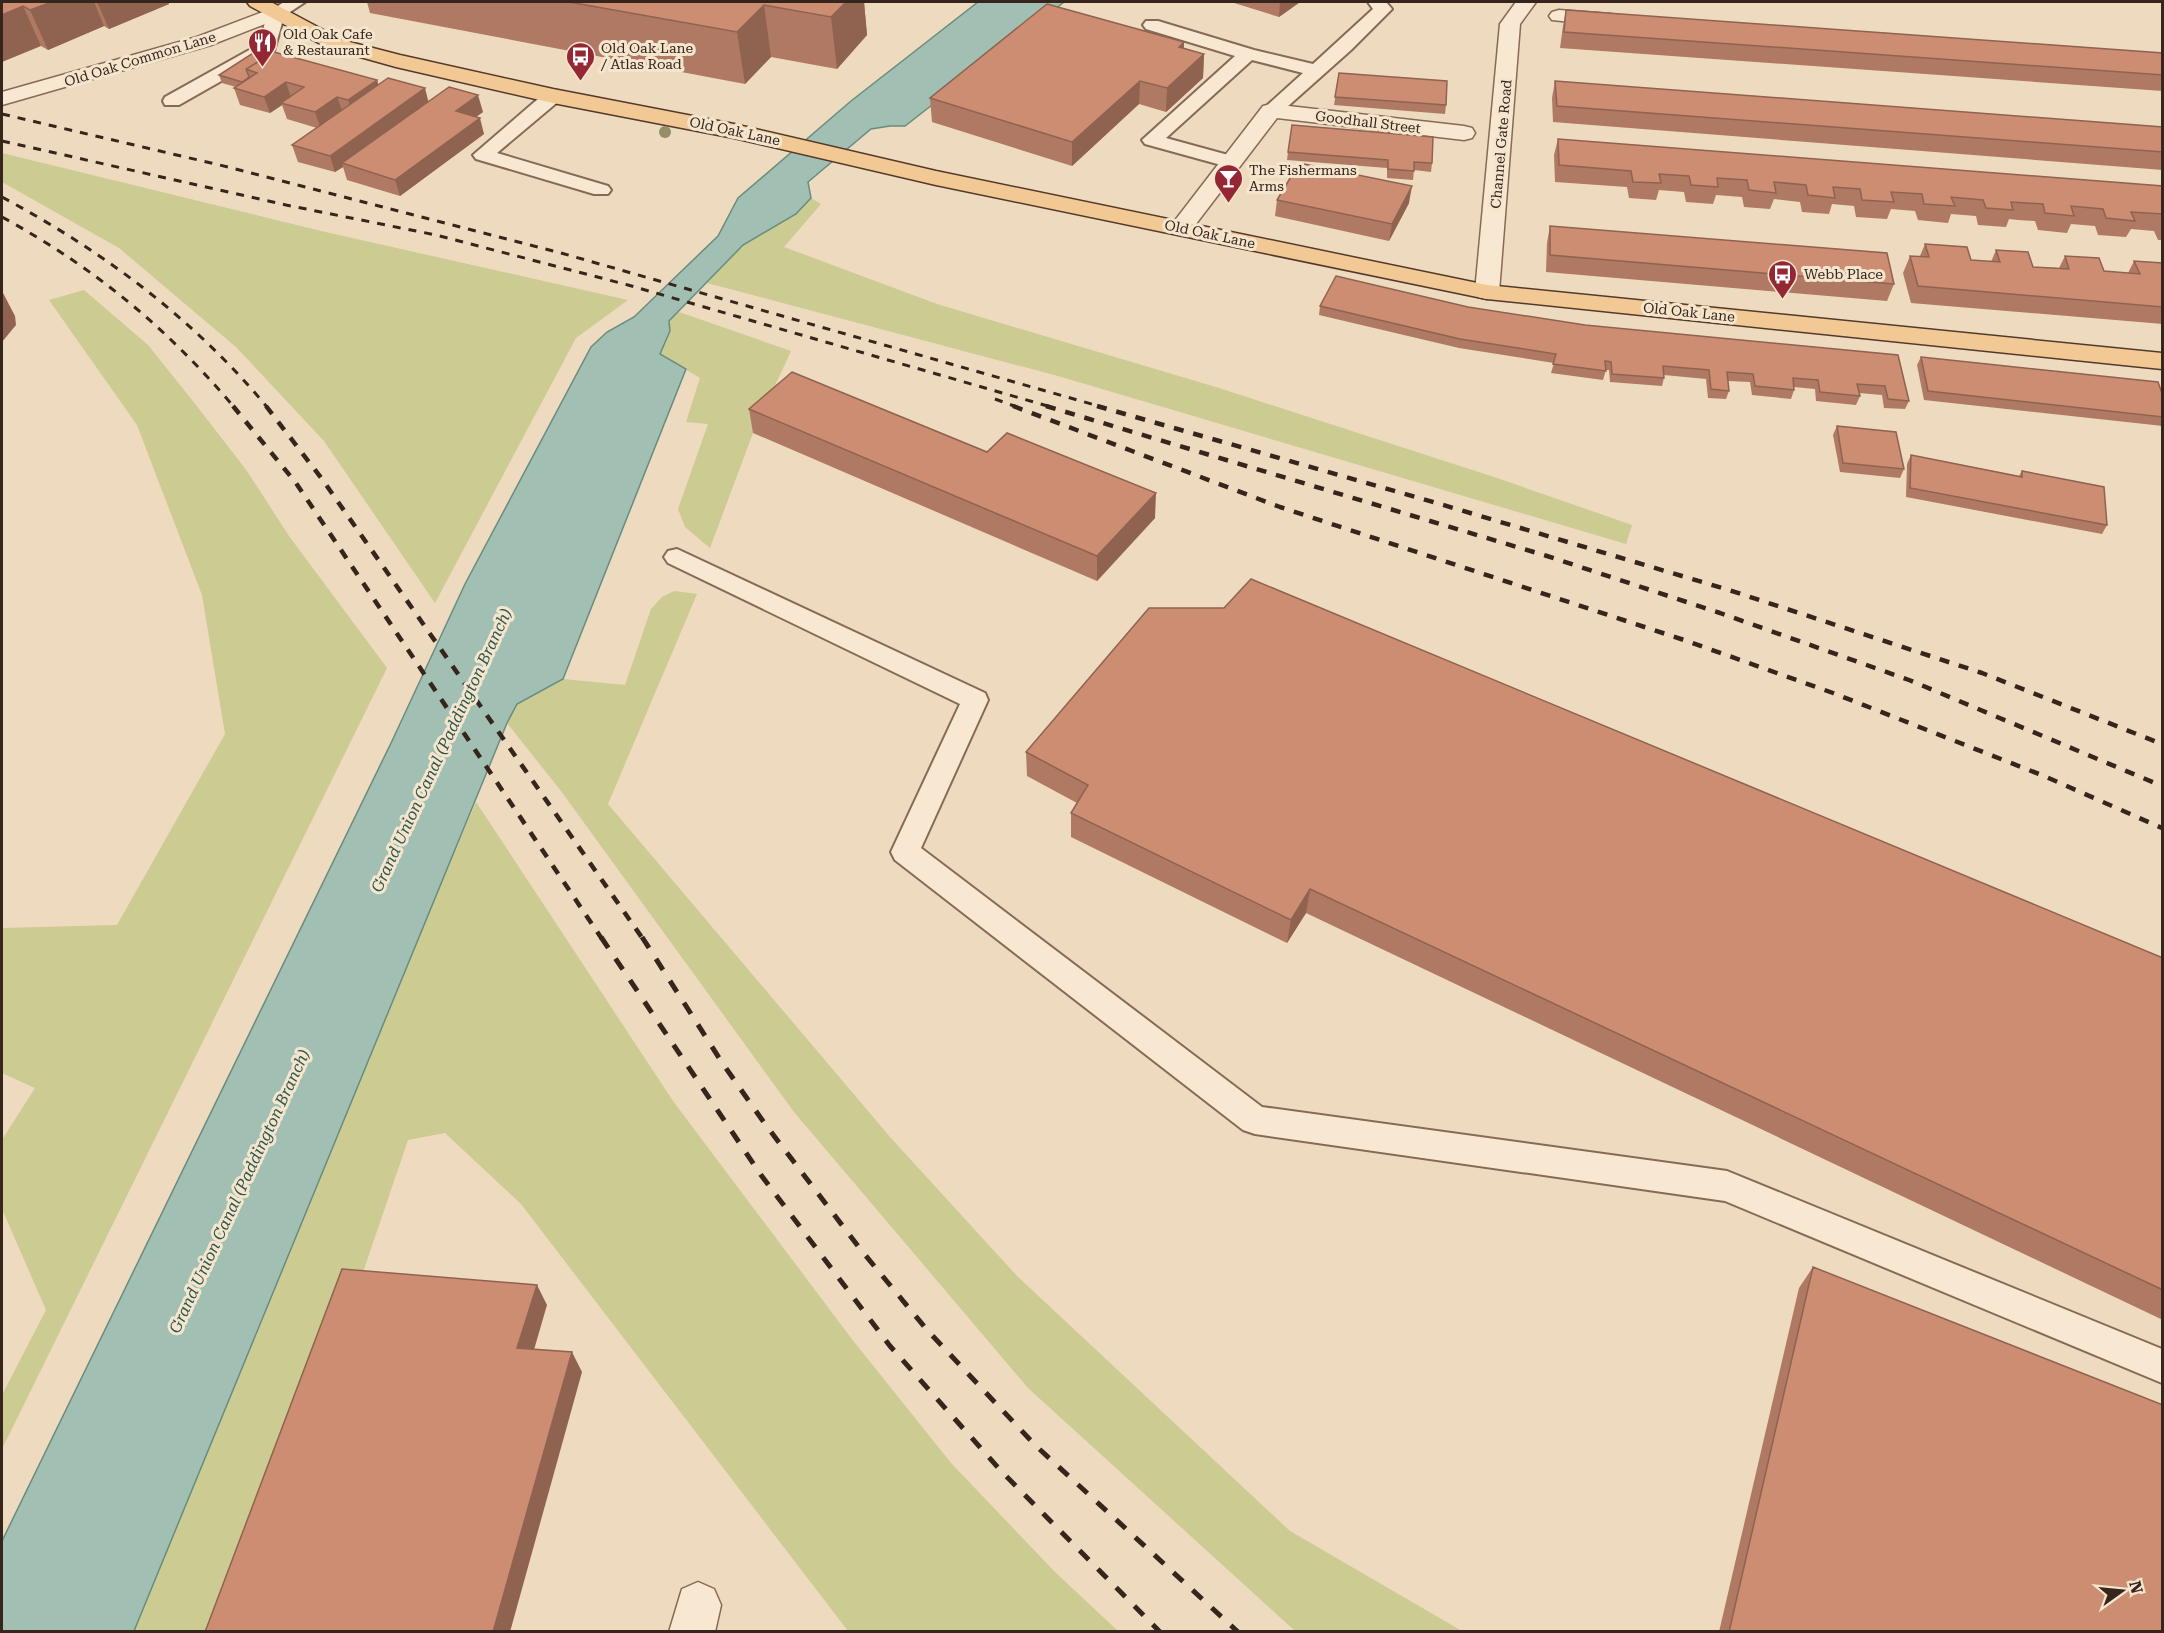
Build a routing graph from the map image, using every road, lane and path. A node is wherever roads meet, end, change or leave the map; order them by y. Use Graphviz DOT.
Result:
graph roads {
  1 [pos="257,2"];
  2 [pos="296,2"];
  3 [pos="1526,2"];
  4 [pos="1379,5"];
  5 [pos="276,13"];
  6 [pos="1559,16"];
  7 [pos="1631,21"];
  8 [pos="1152,25"];
  9 [pos="1248,54"];
  10 [pos="1317,71"];
  11 [pos="553,96"];
  12 [pos="2,99"];
  13 [pos="172,101"];
  14 [pos="1271,111"];
  15 [pos="1464,133"];
  16 [pos="1232,162"];
  17 [pos="601,190"];
  18 [pos="1181,228"];
  19 [pos="1487,292"];
  20 [pos="2163,361"];
  21 [pos="677,557"];
  22 [pos="2163,1366"];
  1 -- 5 [label="main road, Old Oak Lane"];
  2 -- 5 [label="lane"];
  3 -- 19 [label="street, Channel Gate Road"];
  4 -- 10 [label="lane"];
  5 -- 11 [label="main road, Old Oak Lane"];
  5 -- 12 [label="street, Old Oak Common Lane"];
  5 -- 13 [label="lane"];
  6 -- 7 [label="street"];
  8 -- 9 [label="lane"];
  9 -- 10 [label="lane"];
  9 -- 16 [label="lane"];
  10 -- 14 [label="lane"];
  11 -- 17 [label="lane"];
  11 -- 18 [label="main road, Old Oak Lane"];
  14 -- 15 [label="street, Goodhall Street"];
  14 -- 16 [label="street"];
  16 -- 18 [label="street"];
  18 -- 19 [label="main road, Old Oak Lane"];
  19 -- 20 [label="main road, Old Oak Lane"];
  21 -- 22 [label="lane"];
}
